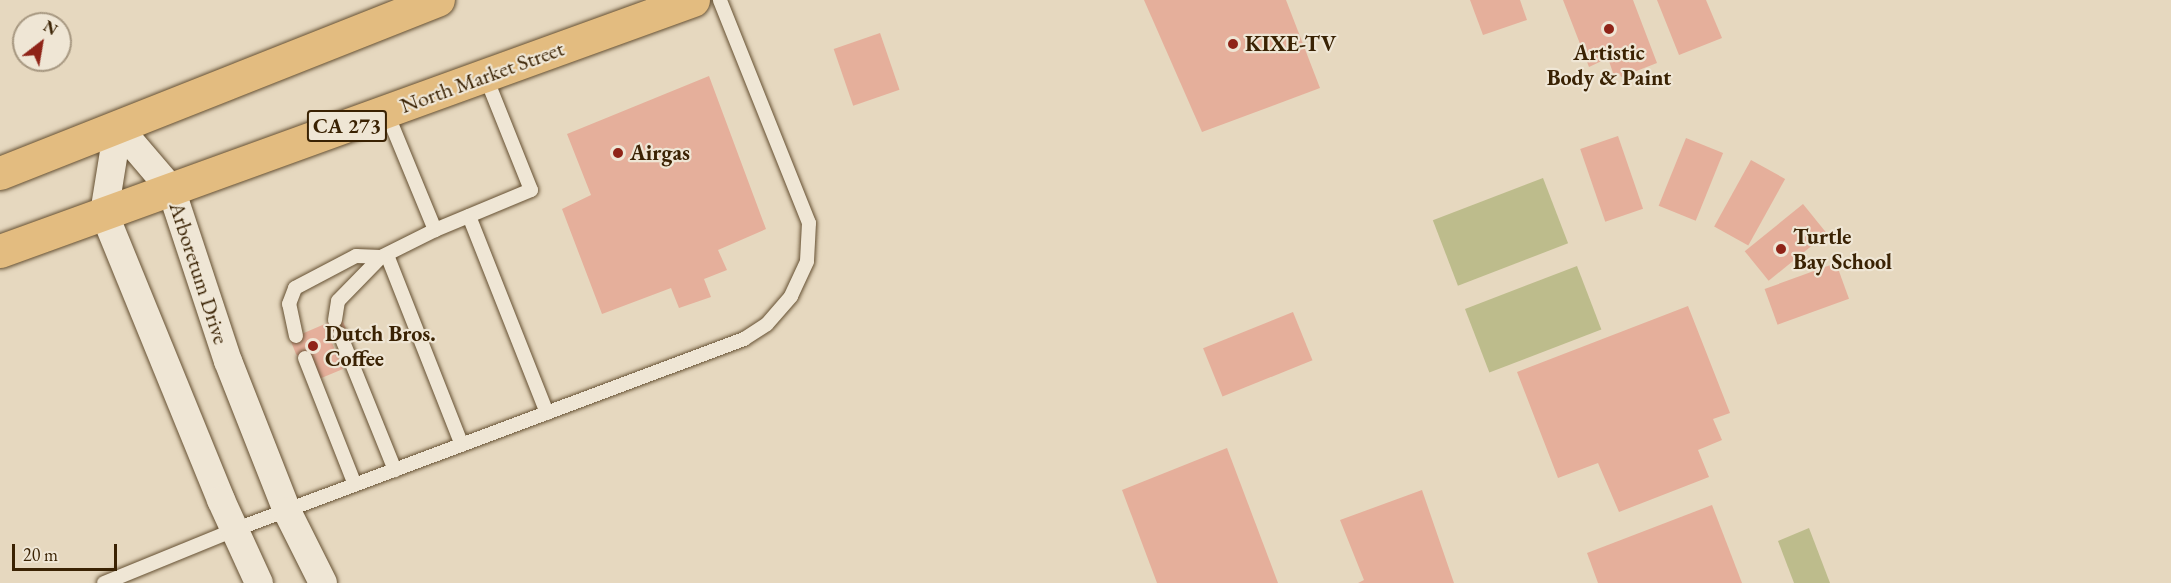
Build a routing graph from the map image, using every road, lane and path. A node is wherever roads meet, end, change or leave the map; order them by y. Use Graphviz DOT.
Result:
graph roads {
  1 [pos="438,0"];
  2 [pos="693,0"];
  3 [pos="720,0"];
  4 [pos="485,75"];
  5 [pos="386,111"];
  6 [pos="118,127"];
  7 [pos="0,173"];
  8 [pos="171,189"];
  9 [pos="104,213"];
  10 [pos="469,216"];
  11 [pos="435,230"];
  12 [pos="0,251"];
  13 [pos="384,256"];
  14 [pos="335,320"];
  15 [pos="340,334"];
  16 [pos="296,336"];
  17 [pos="305,358"];
  18 [pos="547,413"];
  19 [pos="462,445"];
  20 [pos="395,470"];
  21 [pos="355,485"];
  22 [pos="287,511"];
  23 [pos="234,530"];
  24 [pos="104,583"];
  25 [pos="259,583"];
  26 [pos="323,583"];
  1 -- 6 [label="main road"];
  2 -- 4 [label="main road, North Market Street / CA 273"];
  3 -- 18 [label="lane"];
  4 -- 5 [label="main road, North Market Street / CA 273"];
  4 -- 10 [label="lane"];
  5 -- 8 [label="main road, North Market Street / CA 273"];
  5 -- 11 [label="lane"];
  6 -- 7 [label="main road"];
  6 -- 8 [label="street, Arboretum Drive"];
  6 -- 9 [label="street"];
  8 -- 9 [label="main road, North Market Street / CA 273"];
  8 -- 22 [label="street, Arboretum Drive"];
  9 -- 12 [label="main road, North Market Street / CA 273"];
  9 -- 23 [label="street"];
  10 -- 11 [label="lane"];
  10 -- 18 [label="lane"];
  11 -- 13 [label="lane"];
  13 -- 14 [label="lane"];
  13 -- 16 [label="lane"];
  13 -- 19 [label="lane"];
  15 -- 20 [label="lane"];
  17 -- 21 [label="lane"];
  18 -- 19 [label="lane"];
  19 -- 20 [label="lane"];
  20 -- 21 [label="lane"];
  21 -- 22 [label="lane"];
  22 -- 23 [label="lane"];
  22 -- 26 [label="street, Arboretum Drive"];
  23 -- 24 [label="lane"];
  23 -- 25 [label="street"];
}
